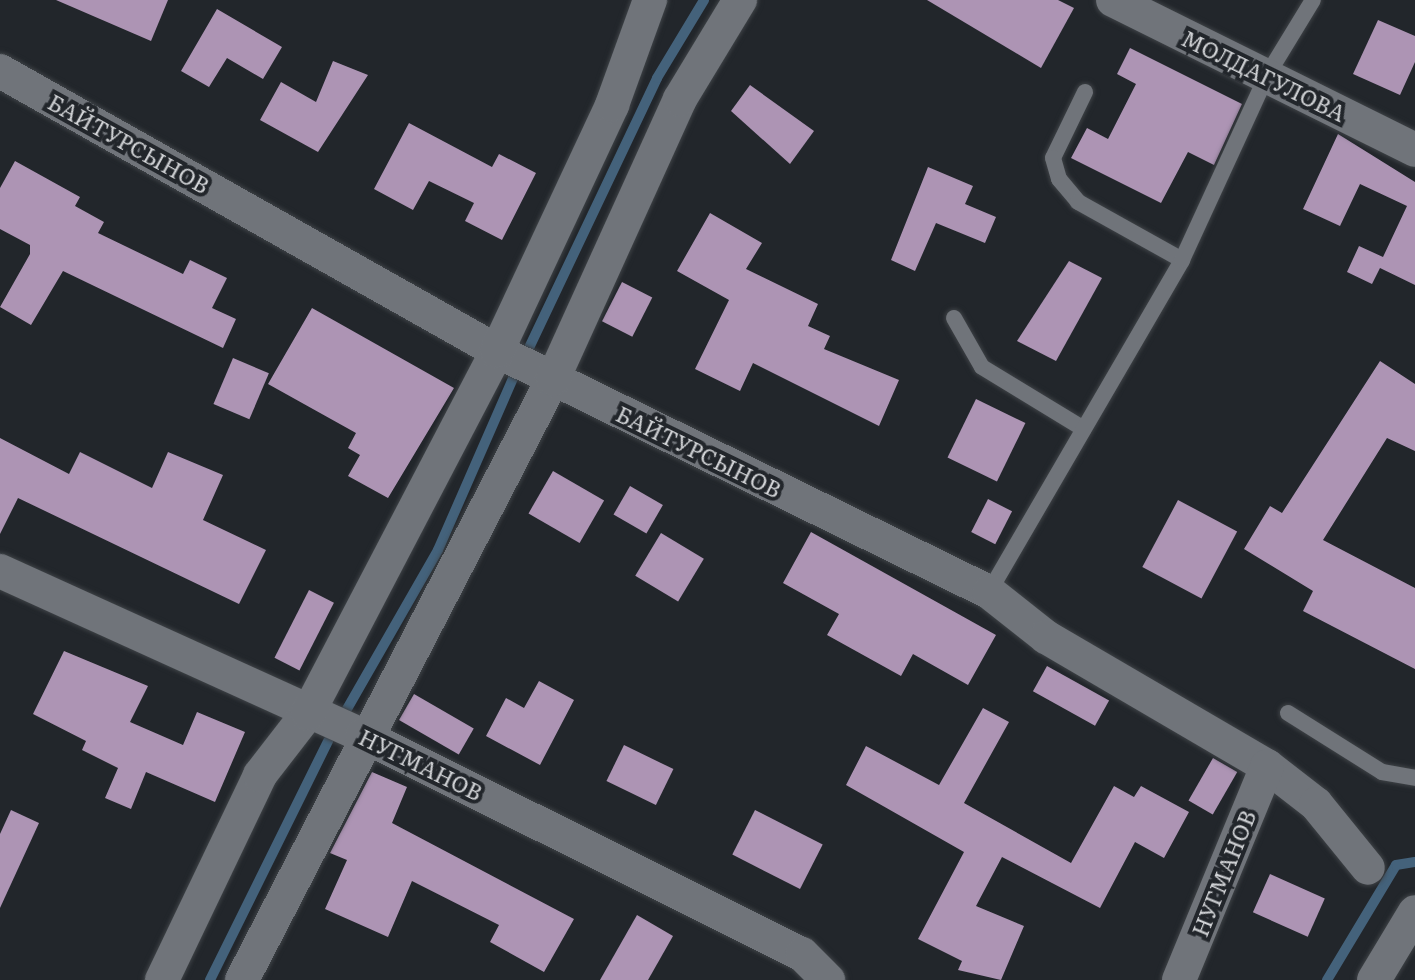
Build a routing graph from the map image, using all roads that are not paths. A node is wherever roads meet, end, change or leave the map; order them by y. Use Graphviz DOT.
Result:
graph roads {
  1 [pos="650,0"];
  2 [pos="740,0"];
  3 [pos="1113,0"];
  4 [pos="1313,0"];
  5 [pos="0,71"];
  6 [pos="1266,77"];
  7 [pos="1085,92"];
  8 [pos="1415,150"];
  9 [pos="1182,260"];
  10 [pos="954,318"];
  11 [pos="497,351"];
  12 [pos="553,379"];
  13 [pos="1084,429"];
  14 [pos="0,571"];
  15 [pos="989,592"];
  16 [pos="308,713"];
  17 [pos="1288,713"];
  18 [pos="362,735"];
  19 [pos="1267,766"];
  20 [pos="1415,778"];
  21 [pos="1368,868"];
  22 [pos="1415,912"];
  23 [pos="162,980"];
  24 [pos="242,980"];
  25 [pos="828,980"];
  26 [pos="1179,980"];
  27 [pos="1374,980"];
  1 -- 11 [label="street"];
  2 -- 12 [label="street"];
  3 -- 6 [label="street, МОЛДАГУЛОВА"];
  4 -- 6 [label="lane"];
  5 -- 11 [label="street, БАЙТУРСЫНОВ"];
  6 -- 8 [label="street, МОЛДАГУЛОВА"];
  6 -- 9 [label="lane"];
  7 -- 9 [label="lane"];
  9 -- 13 [label="lane"];
  10 -- 13 [label="lane"];
  11 -- 12 [label="street, БАЙТУРСЫНОВ"];
  11 -- 16 [label="street"];
  12 -- 15 [label="street, БАЙТУРСЫНОВ"];
  12 -- 18 [label="street"];
  13 -- 15 [label="lane"];
  14 -- 16 [label="street, НУГМАНОВ"];
  15 -- 19 [label="street, БАЙТУРСЫНОВ"];
  16 -- 18 [label="street, НУГМАНОВ"];
  16 -- 23 [label="street"];
  17 -- 20 [label="lane"];
  18 -- 24 [label="street"];
  18 -- 25 [label="street, НУГМАНОВ"];
  19 -- 21 [label="street, БАЙТУРСЫНОВ"];
  19 -- 26 [label="street, НУГМАНОВ"];
  22 -- 27 [label="street"];
}
